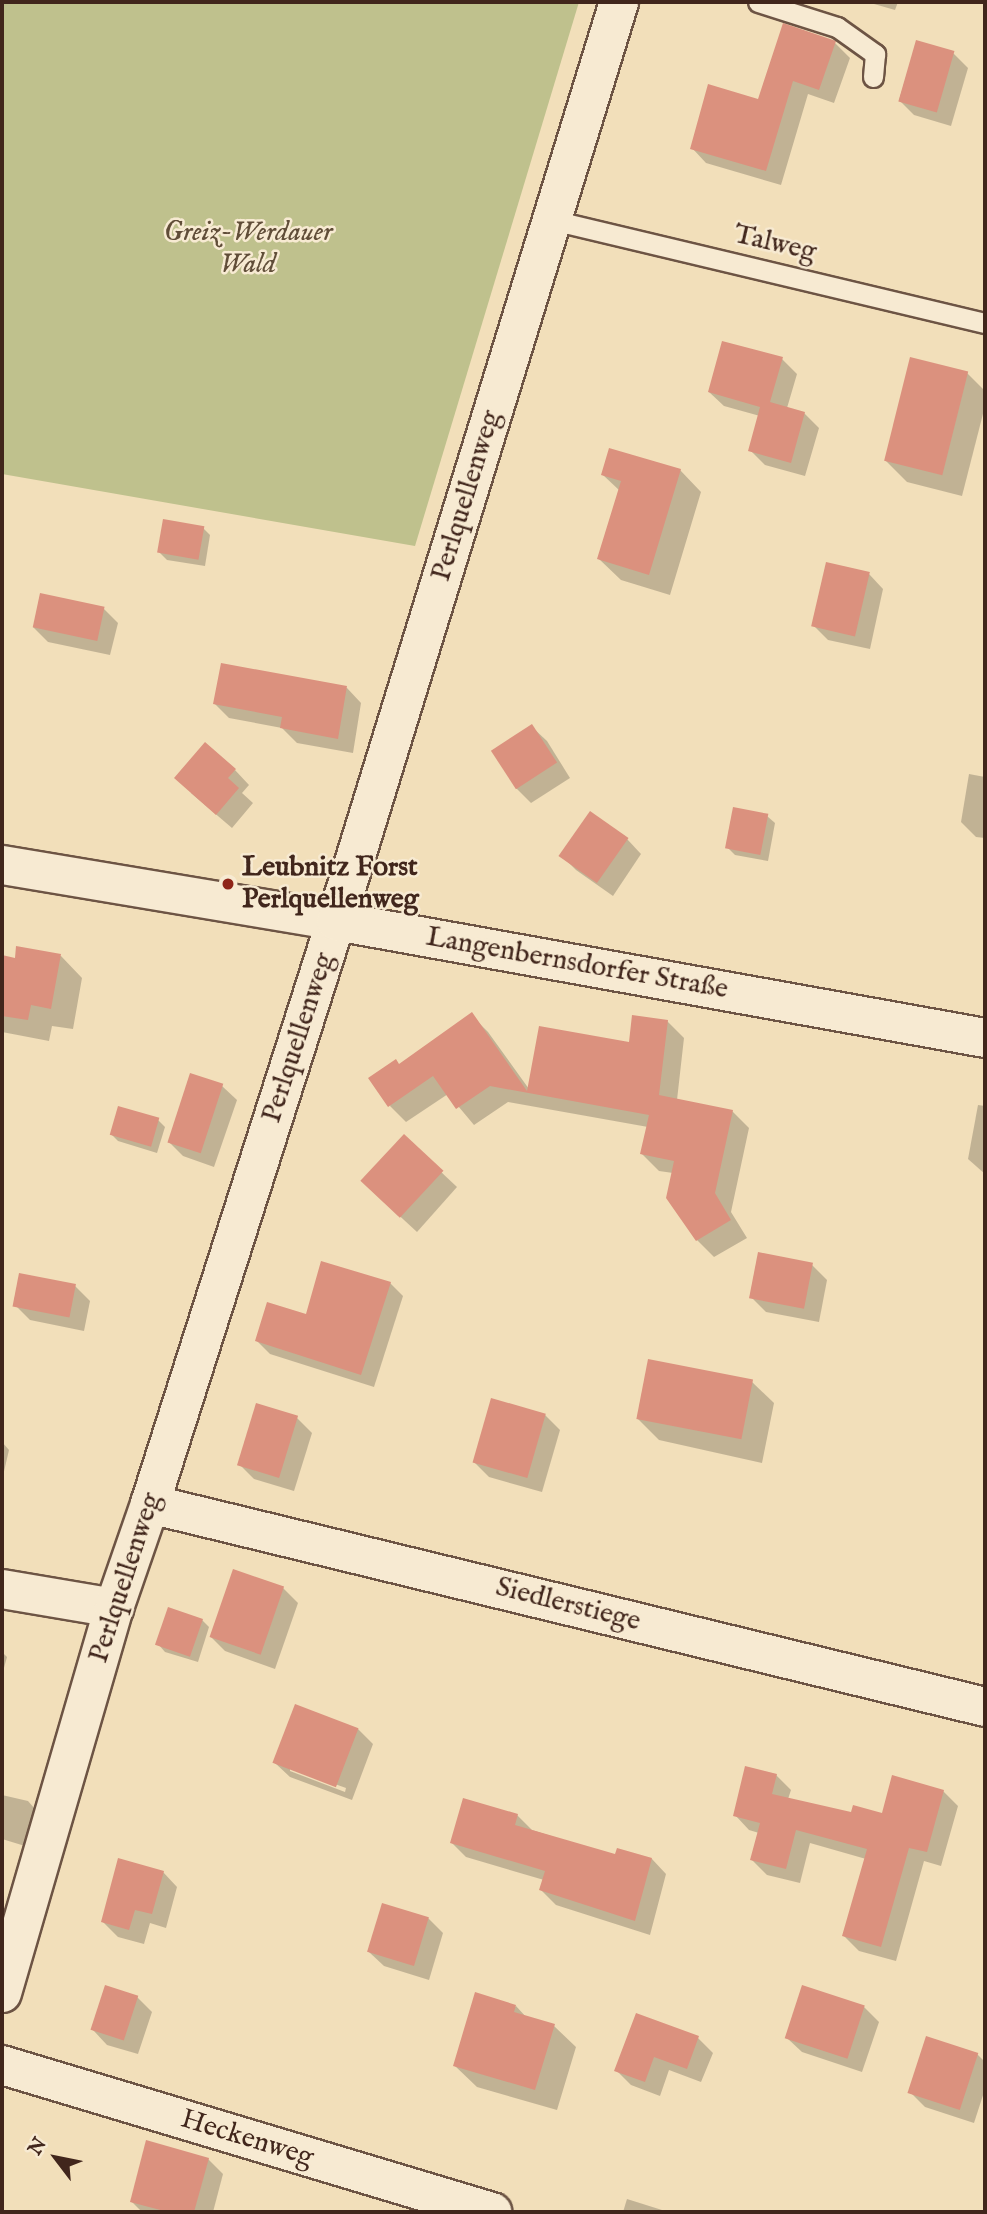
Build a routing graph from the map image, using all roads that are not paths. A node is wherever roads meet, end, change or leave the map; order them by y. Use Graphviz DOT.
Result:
graph roads {
  1 [pos="619,2"];
  2 [pos="758,2"];
  3 [pos="873,77"];
  4 [pos="552,219"];
  5 [pos="985,323"];
  6 [pos="2,865"];
  7 [pos="336,921"];
  8 [pos="985,1038"];
  9 [pos="150,1504"];
  10 [pos="2,1589"];
  11 [pos="114,1608"];
  12 [pos="985,1707"];
  13 [pos="2,1993"];
  14 [pos="2,2065"];
  15 [pos="492,2212"];
  1 -- 4 [label="street, Perlquellenweg"];
  2 -- 3 [label="lane"];
  4 -- 5 [label="lane, Talweg"];
  4 -- 7 [label="street, Perlquellenweg"];
  6 -- 7 [label="street, Langenbernsdorfer Straße"];
  7 -- 8 [label="street, Langenbernsdorfer Straße"];
  7 -- 9 [label="street, Perlquellenweg"];
  9 -- 11 [label="street, Perlquellenweg"];
  9 -- 12 [label="street, Siedlerstiege"];
  10 -- 11 [label="street"];
  11 -- 13 [label="street, Perlquellenweg"];
  14 -- 15 [label="street, Heckenweg"];
}
